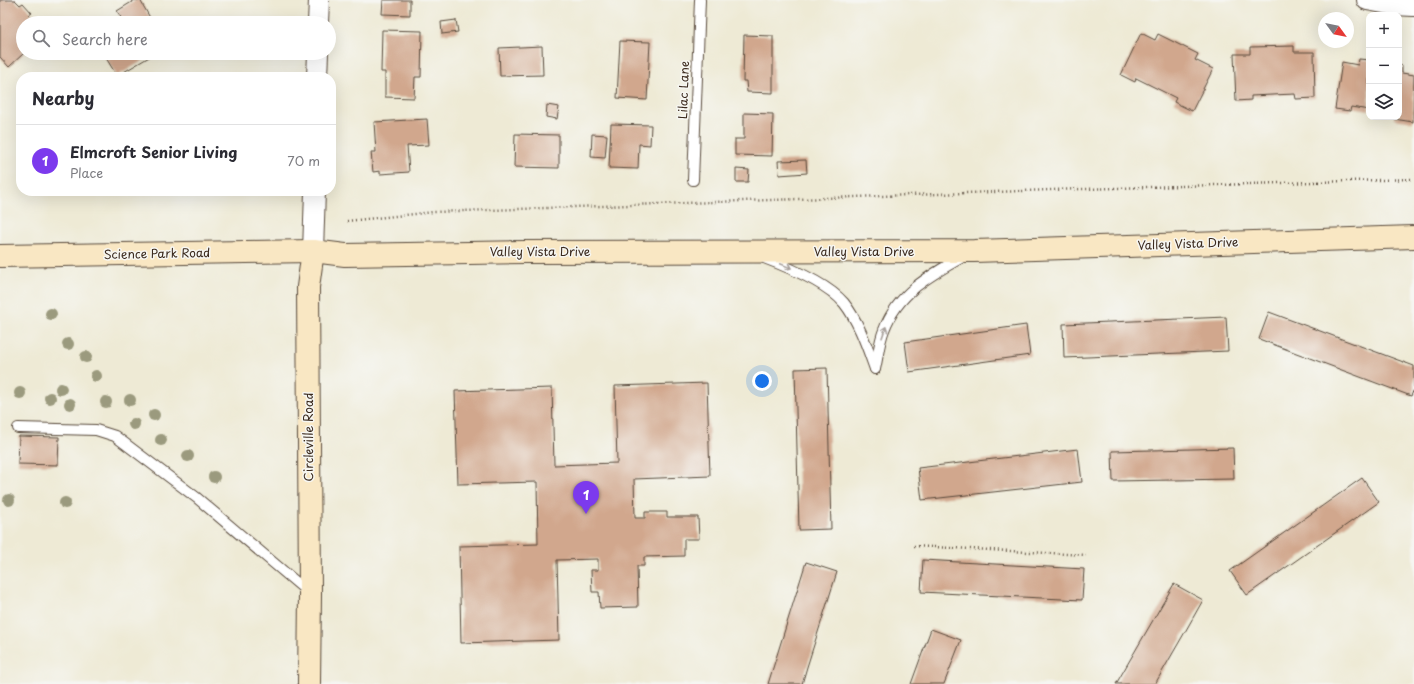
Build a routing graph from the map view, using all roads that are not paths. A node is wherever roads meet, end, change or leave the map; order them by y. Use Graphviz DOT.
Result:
graph roads {
  1 [pos="319,0"];
  2 [pos="700,0"];
  3 [pos="1367,0"];
  4 [pos="1414,6"];
  5 [pos="318,16"];
  6 [pos="318,60"];
  7 [pos="317,72"];
  8 [pos="694,180"];
  9 [pos="315,196"];
  10 [pos="1414,236"];
  11 [pos="313,251"];
  12 [pos="974,251"];
  13 [pos="750,252"];
  14 [pos="0,256"];
  15 [pos="18,428"];
  16 [pos="310,594"];
  17 [pos="309,684"];
  1 -- 5 [label="street"];
  2 -- 8 [label="lane, Lilac Lane"];
  3 -- 4 [label="street"];
  6 -- 7 [label="street"];
  9 -- 11 [label="street, Circleville Road"];
  10 -- 12 [label="main road, Valley Vista Drive"];
  11 -- 13 [label="main road, Valley Vista Drive"];
  11 -- 14 [label="main road, Science Park Road"];
  11 -- 16 [label="main road, Circleville Road"];
  12 -- 13 [label="main road, Valley Vista Drive"];
  13 -- 12 [label="lane, one-way"];
  15 -- 16 [label="lane"];
  16 -- 17 [label="main road, Circleville Road"];
}
